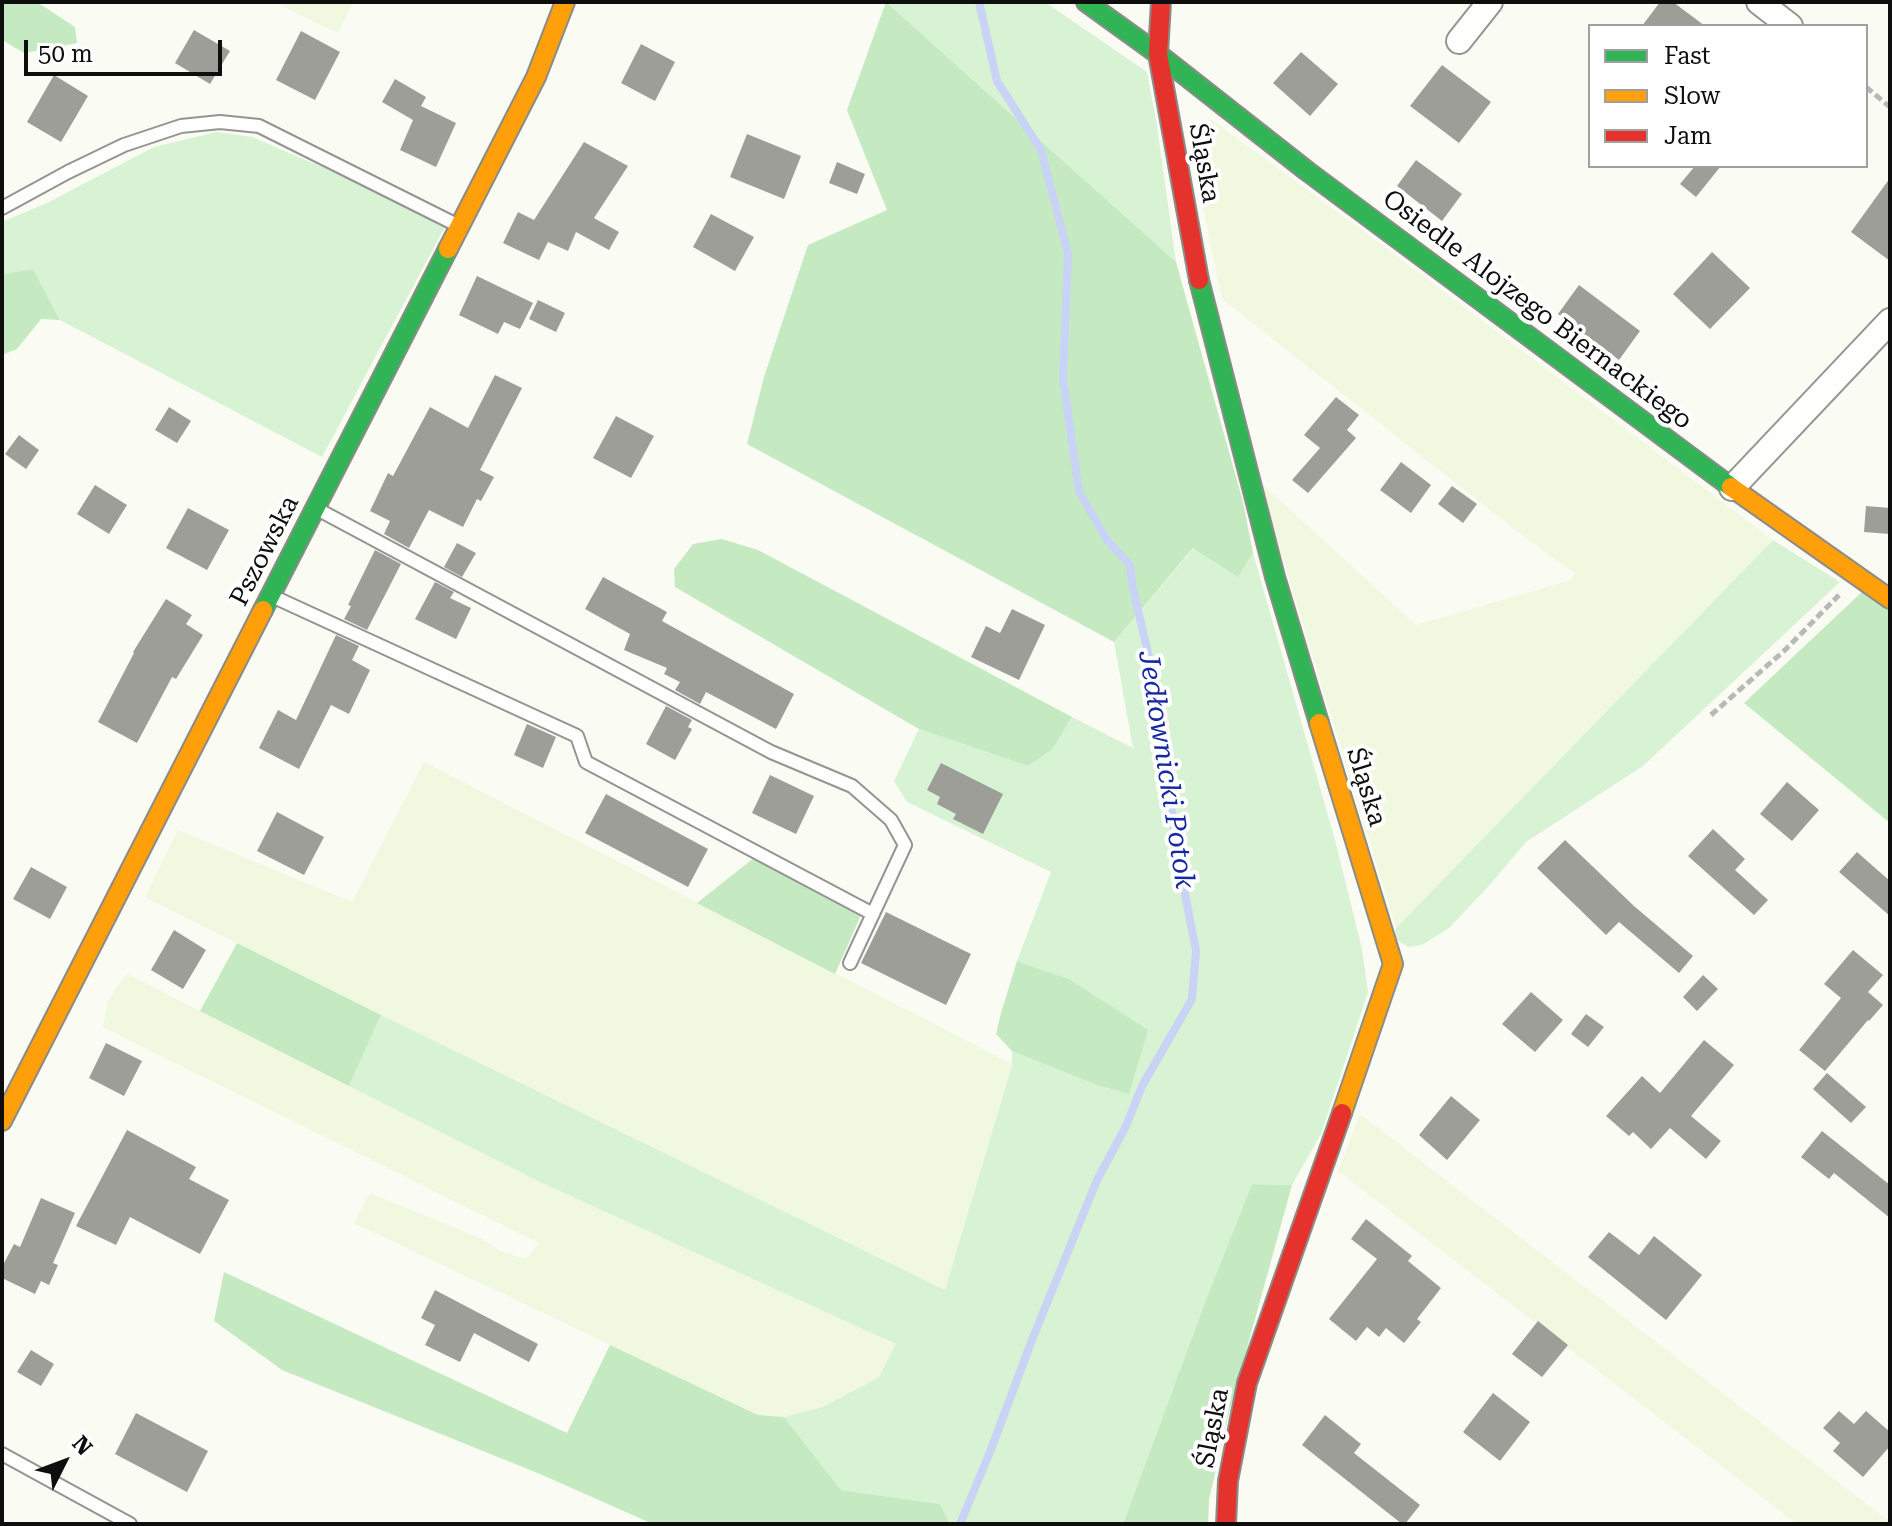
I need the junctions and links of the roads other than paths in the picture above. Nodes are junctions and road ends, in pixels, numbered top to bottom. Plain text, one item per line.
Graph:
1 (565, 2) edge
2 (1086, 2) edge
3 (1161, 2) edge
4 (1490, 2) edge
5 (1759, 2) edge
6 (1787, 24) edge
7 (1459, 41) dead end
8 (1158, 54) junction
9 (2, 208) edge
10 (460, 227) junction
11 (1890, 321) edge
12 (1732, 488) junction
13 (316, 509) junction
14 (271, 596) junction
15 (1890, 599) edge
16 (873, 914) junction
17 (850, 963) dead end
18 (2, 1121) edge
19 (2, 1454) edge
20 (130, 1524) edge
21 (1226, 1524) edge

1 - 10 street, Pszowska
2 - 8 street
3 - 8 street, Śląska
4 - 7 street
5 - 6 street
8 - 12 street, Osiedle Alojzego Biernackiego
8 - 21 street, Śląska
9 - 10 lane
10 - 13 street, Pszowska
11 - 12 street
12 - 15 street, Osiedle Alojzego Biernackiego
13 - 14 street, Pszowska
13 - 16 lane
14 - 16 lane
14 - 18 street, Pszowska
16 - 17 lane
19 - 20 lane

